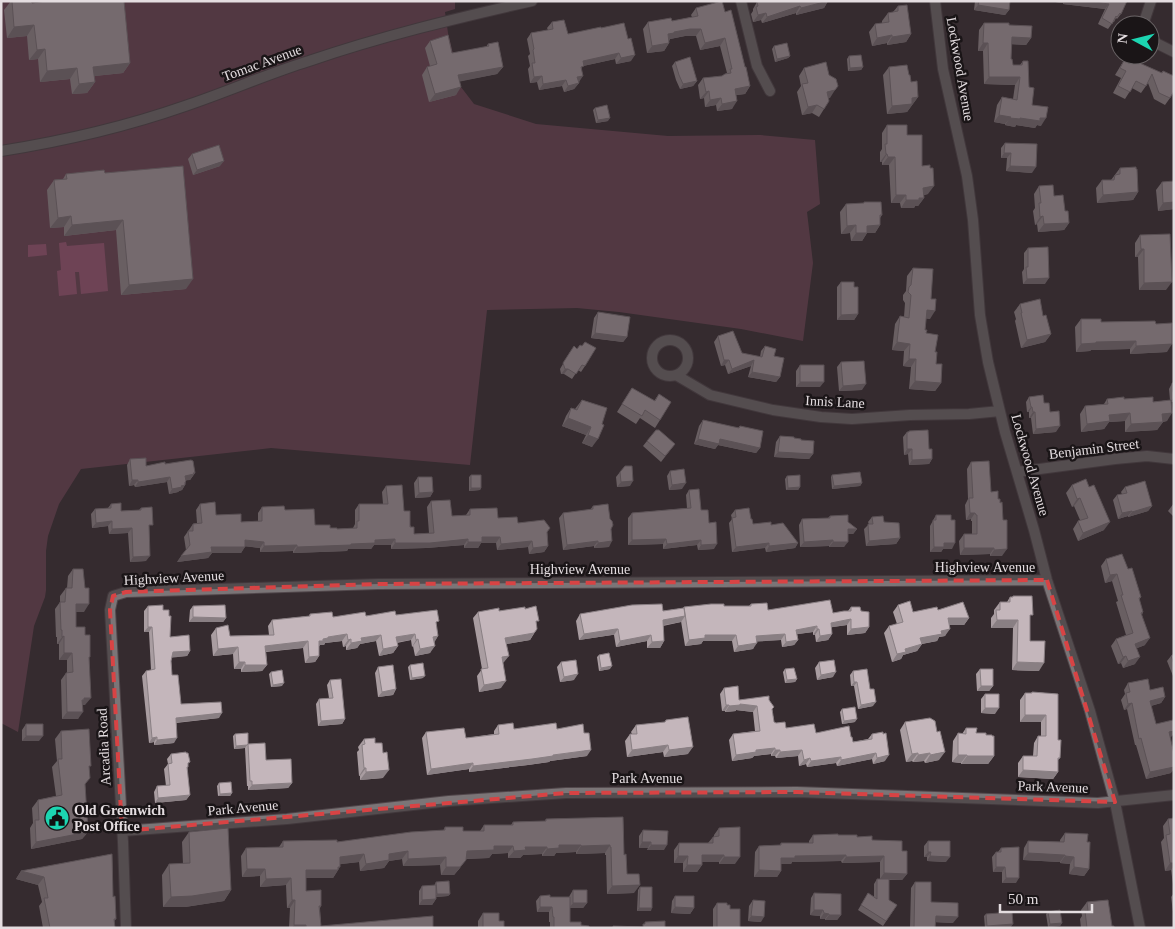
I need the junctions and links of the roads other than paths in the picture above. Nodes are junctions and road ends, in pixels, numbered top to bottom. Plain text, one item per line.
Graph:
1 (532, 1) edge
2 (741, 1) edge
3 (935, 1) edge
4 (1152, 1) edge
5 (1147, 15) edge
6 (1160, 45) edge
7 (1174, 52) edge
8 (770, 91) dead end
9 (1, 151) edge
10 (676, 375) dead end
11 (1000, 411) junction
12 (1174, 459) edge
13 (1017, 472) junction
14 (1047, 580) junction
15 (113, 596) joint
16 (1174, 795) edge
17 (1115, 802) junction
18 (122, 832) junction
19 (126, 928) edge
20 (1140, 928) edge

1 - 9 street, Tomac Avenue
2 - 8 street
3 - 11 street, Lockwood Avenue
4 - 5 street
6 - 7 street
10 - 11 street, Innis Lane
11 - 13 street, Lockwood Avenue
12 - 13 street, Benjamin Street
13 - 14 street, Lockwood Avenue
14 - 15 street, Highview Avenue
14 - 17 street, Lockwood Avenue
15 - 18 street, Arcadia Road
16 - 17 street, Park Avenue
17 - 18 street, Park Avenue
17 - 20 street, Lockwood Avenue
18 - 19 street, Arcadia Road

